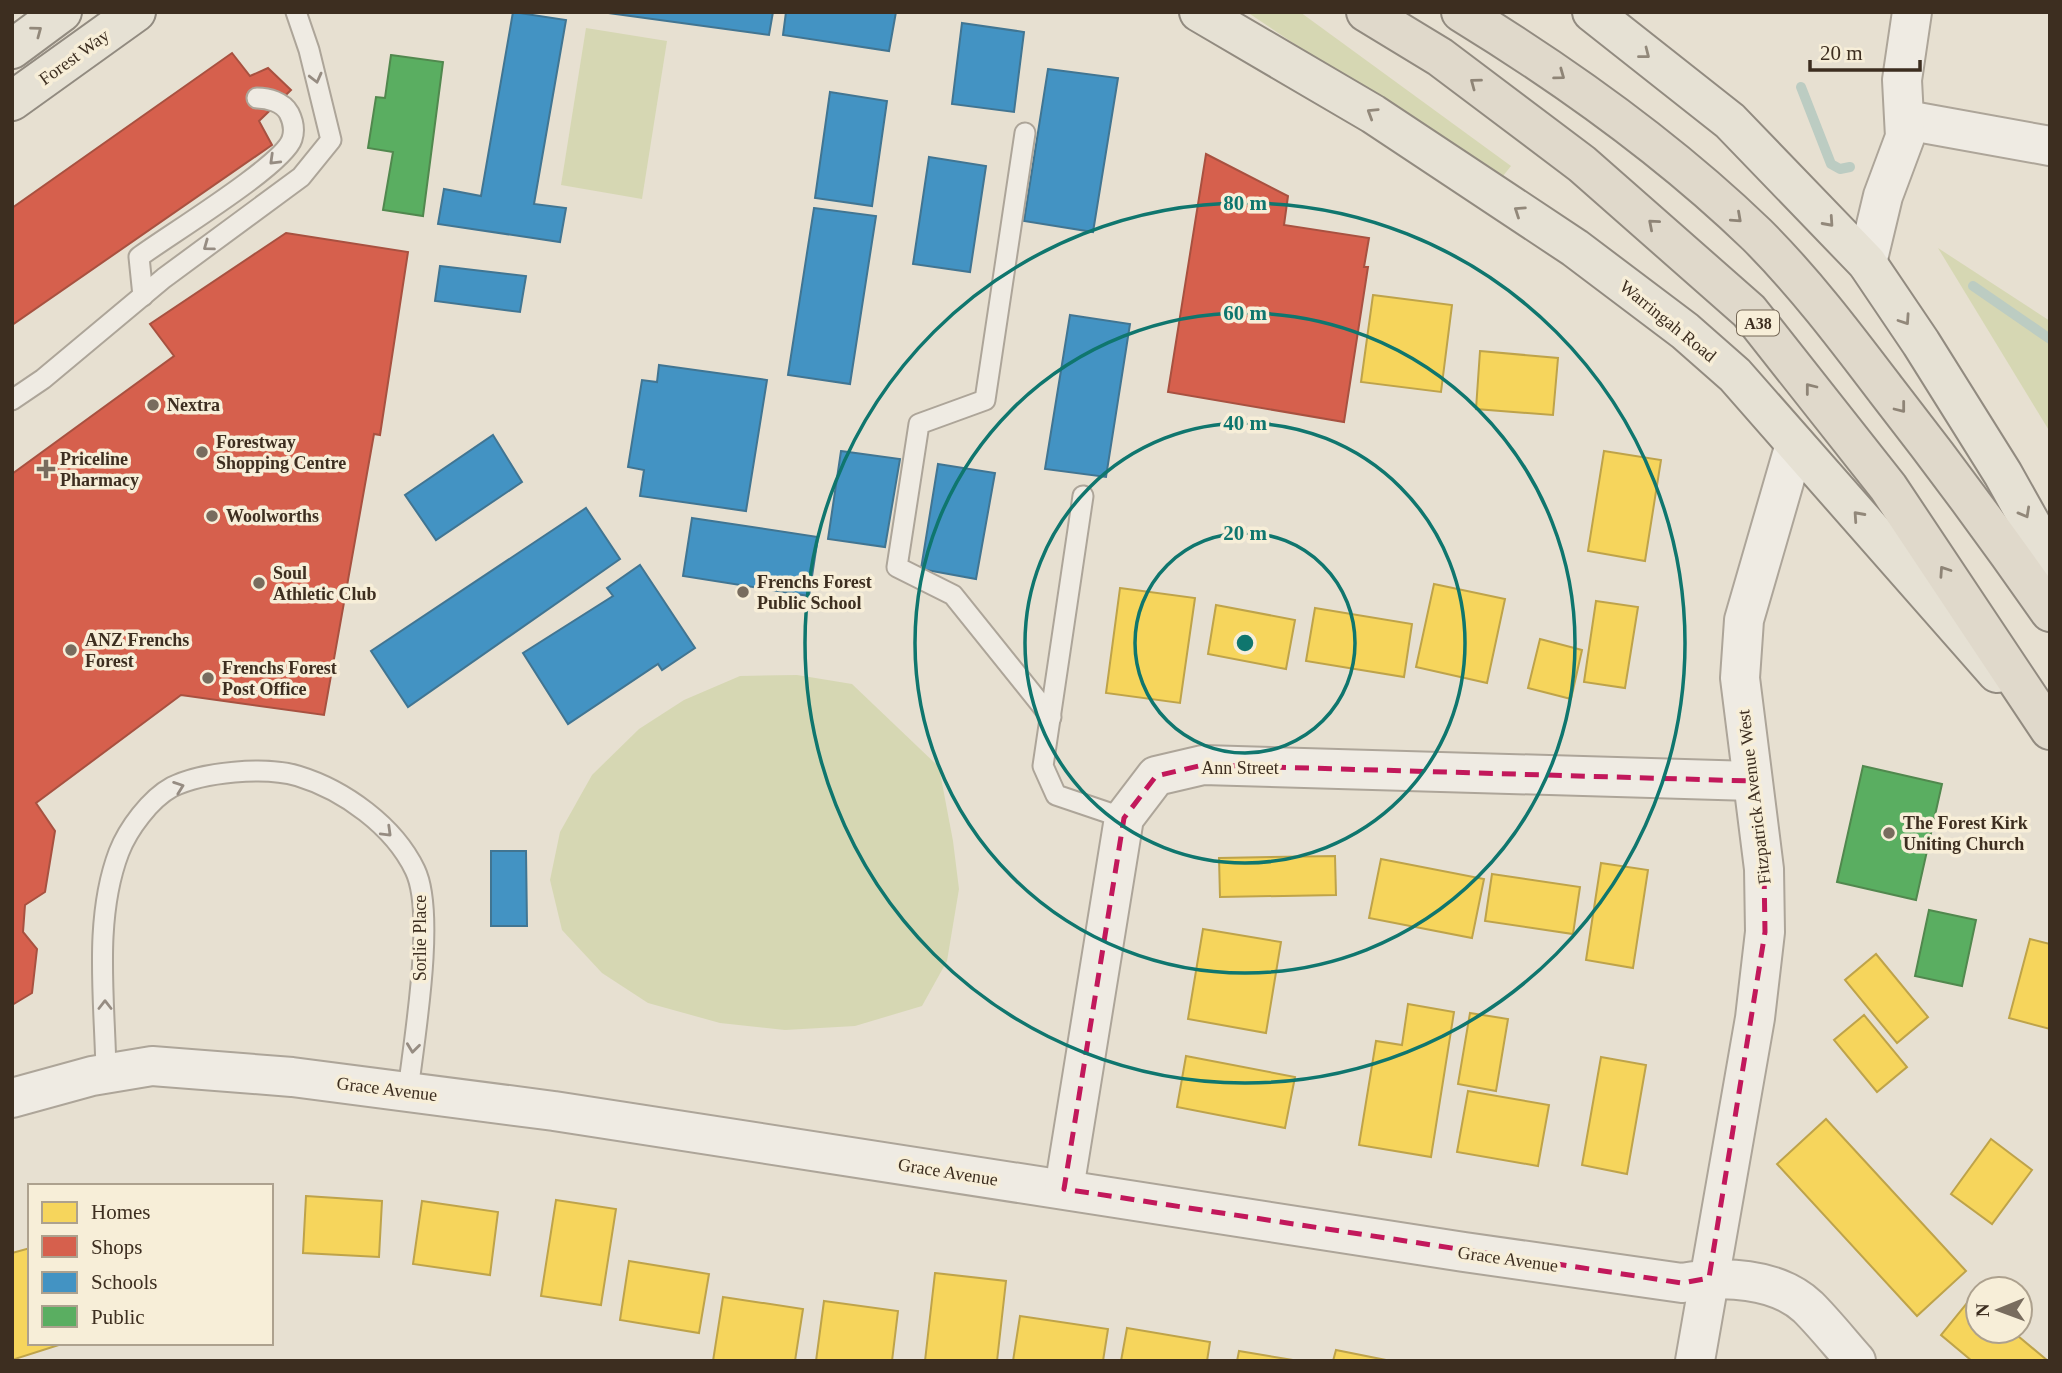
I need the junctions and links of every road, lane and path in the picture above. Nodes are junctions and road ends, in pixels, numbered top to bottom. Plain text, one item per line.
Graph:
1 (62, 12) edge
2 (136, 12) edge
3 (296, 12) edge
4 (1199, 12) edge
5 (1366, 12) edge
6 (1461, 12) edge
7 (1592, 12) edge
8 (1912, 12) edge
9 (12, 49) edge
10 (257, 98) dead end
11 (12, 102) edge
12 (1905, 129) junction
13 (1025, 133) dead end
14 (2050, 146) edge
15 (1867, 263) junction
16 (143, 296) junction
17 (12, 400) edge
18 (1795, 444) junction
19 (1083, 496) dead end
20 (2050, 558) edge
21 (2050, 612) edge
22 (1051, 717) junction
23 (2050, 731) edge
24 (1752, 781) junction
25 (1124, 818) junction
26 (106, 1073) junction
27 (408, 1091) junction
28 (12, 1098) edge
29 (1064, 1189) junction
30 (1709, 1278) junction
31 (1695, 1361) edge
32 (1856, 1361) edge

9 -> 1 main road
2 - 11 main road, Forest Way
3 -> 16 lane
18 -> 4 main road, Warringah Road / A38
23 -> 5 highway, Warringah Road / A38
6 -> 21 highway
7 -> 15 main road
8 - 12 street
10 -> 16 lane
12 - 14 street
12 - 15 street
13 - 22 lane
15 -> 20 main road
16 - 17 lane
23 -> 18 main road, Warringah Road / A38
18 - 24 street, Fitzpatrick Avenue West
19 - 22 lane
22 - 25 lane
24 - 25 street, Ann Street
24 - 30 street, Fitzpatrick Avenue West
25 - 29 street, Ann Street
26 - 27 street, Grace Avenue
26 -> 27 lane, Sorlie Place
26 - 28 street, Grace Avenue
27 - 29 street, Grace Avenue
29 - 30 street, Grace Avenue
30 - 31 street, Fitzpatrick Avenue West
30 - 32 street, Grace Avenue

